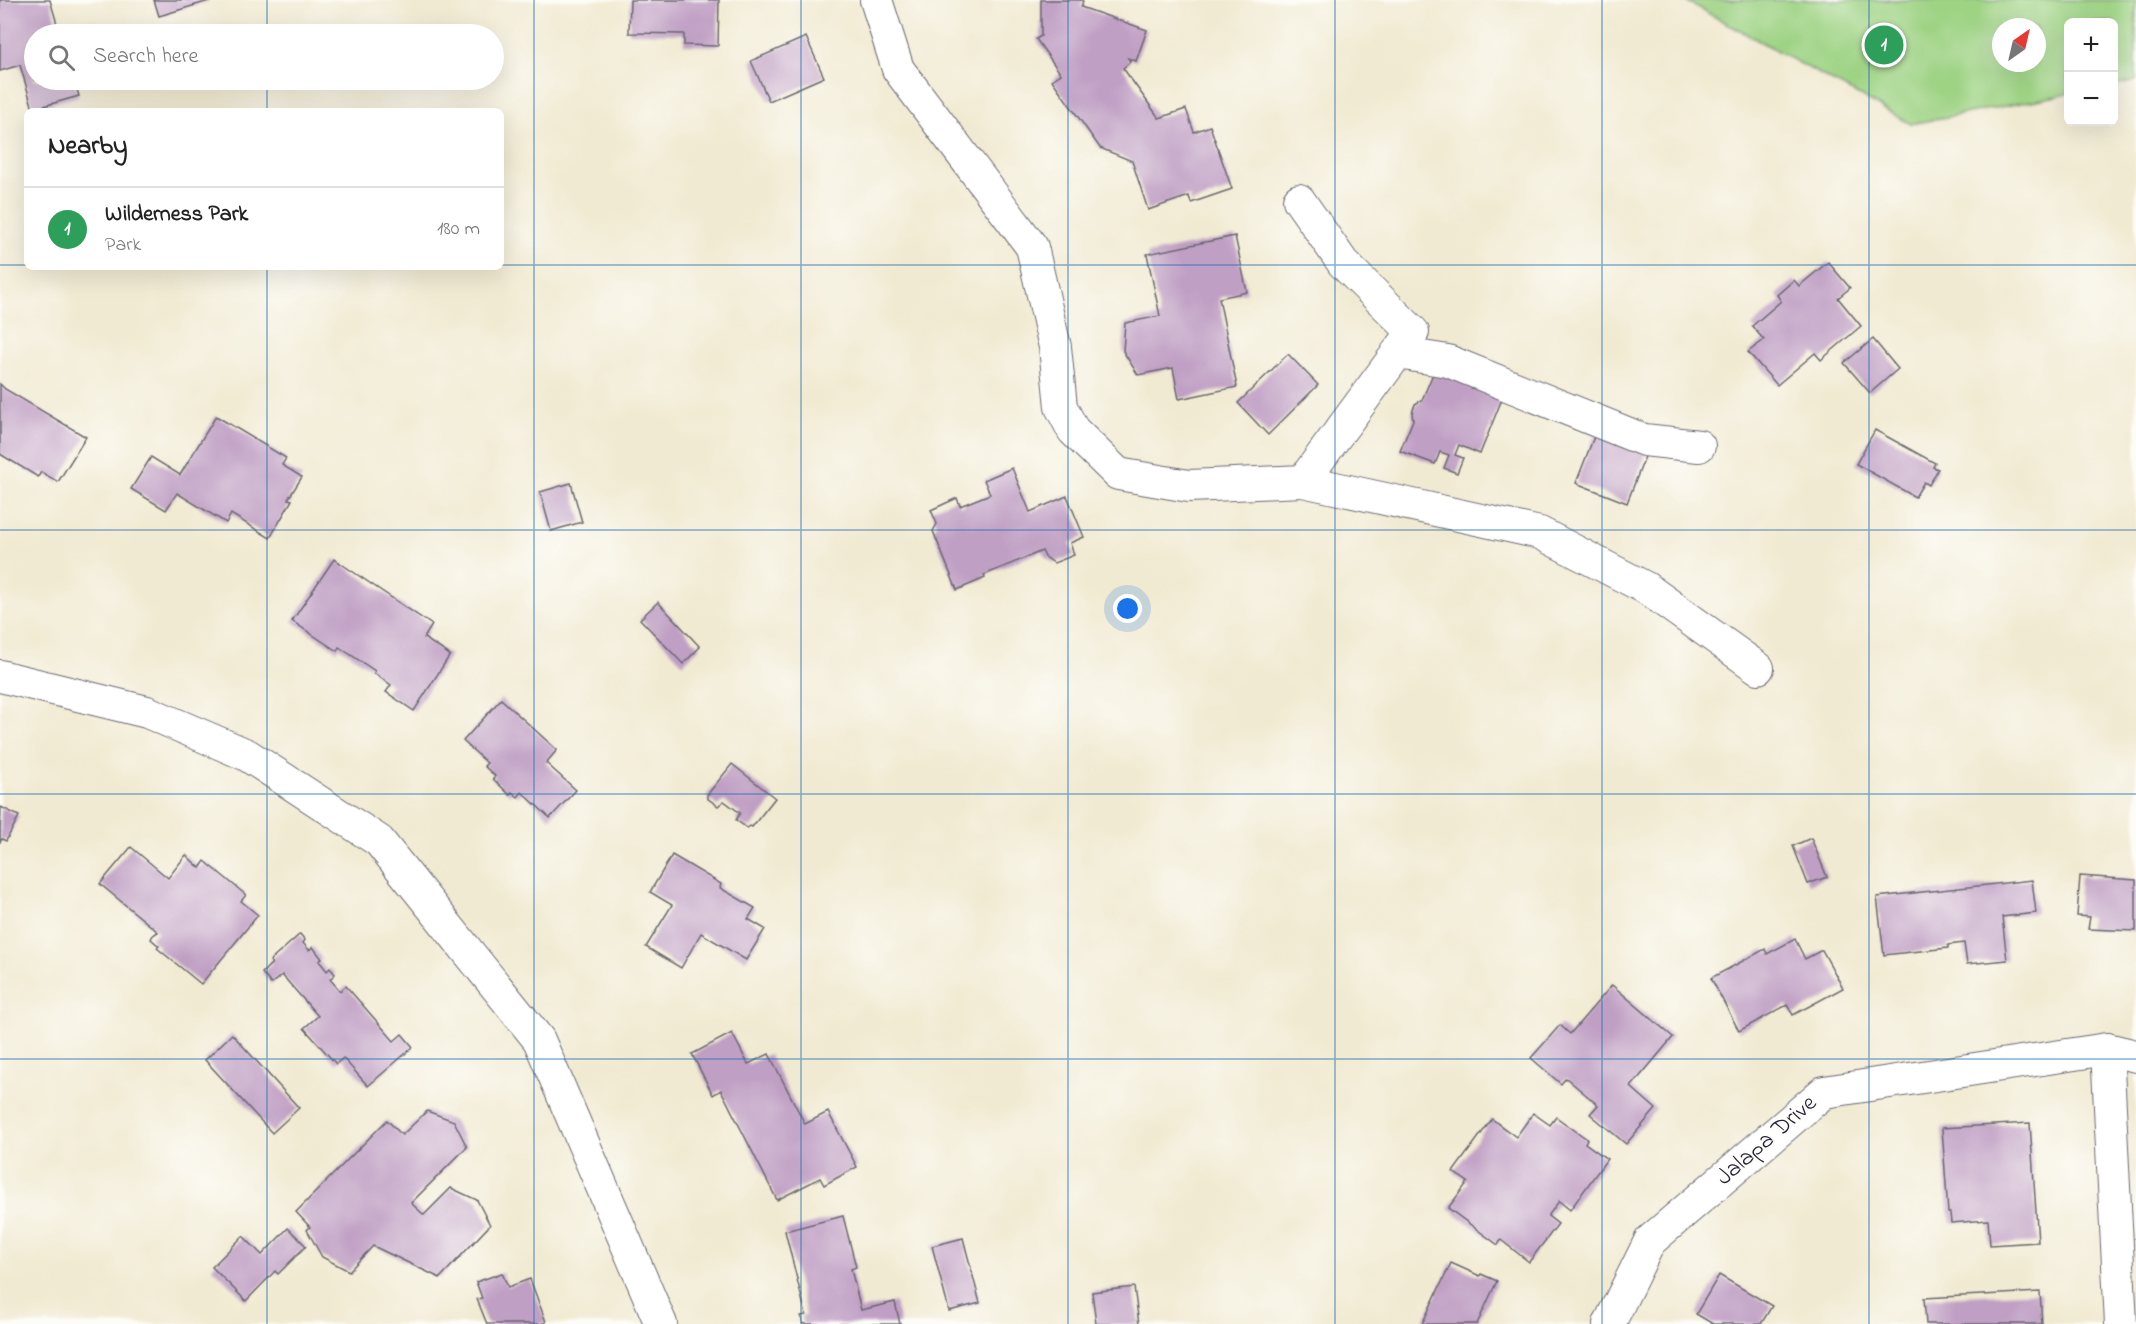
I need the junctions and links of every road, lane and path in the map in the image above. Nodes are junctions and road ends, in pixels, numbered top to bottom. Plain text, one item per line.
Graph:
1 (876, 0) edge
2 (1299, 200) dead end
3 (1397, 352) junction
4 (1699, 446) dead end
5 (1303, 481) junction
6 (1758, 668) dead end
7 (0, 676) edge
8 (2122, 1052) edge
9 (661, 1324) edge
10 (1609, 1324) edge
11 (2121, 1324) edge

1 - 5 street
2 - 3 street
3 - 4 street
3 - 5 street
5 - 6 street
7 - 9 street
8 - 10 street, Jalapa Drive
8 - 11 street

